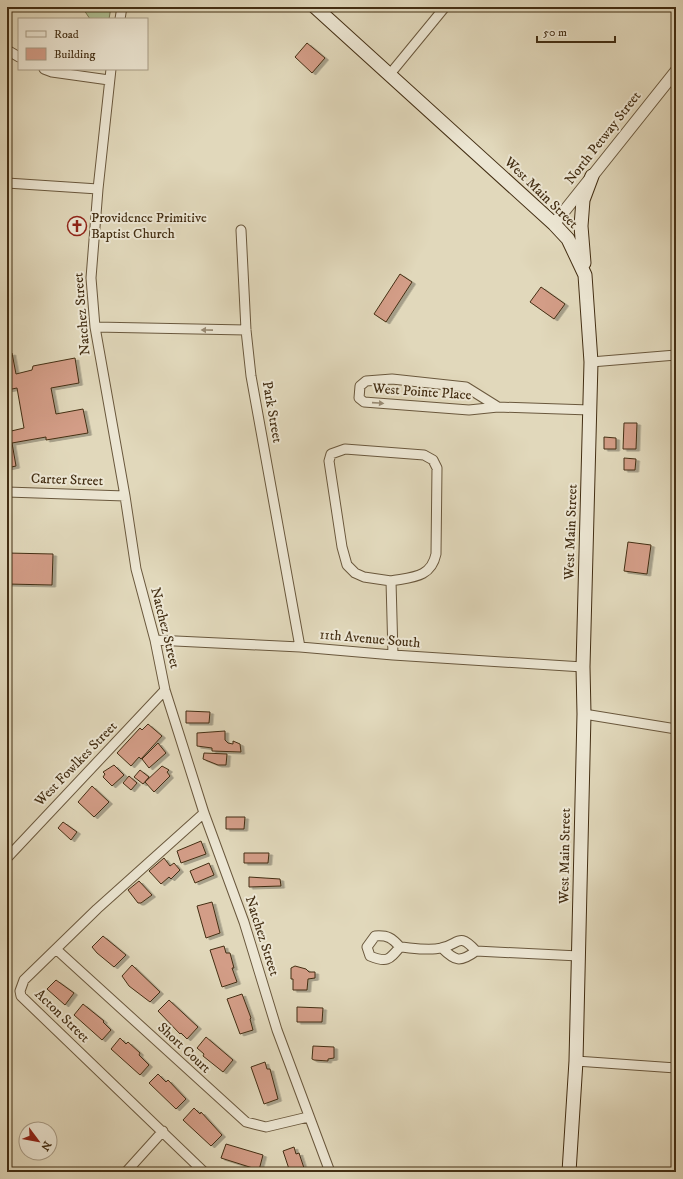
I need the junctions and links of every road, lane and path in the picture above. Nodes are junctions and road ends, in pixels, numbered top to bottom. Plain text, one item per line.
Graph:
1 (122, 7) edge
2 (315, 7) edge
3 (445, 7) edge
4 (120, 18) edge
5 (7, 50) edge
6 (18, 56) edge
7 (47, 70) edge
8 (111, 70) edge
9 (676, 71) edge
10 (390, 74) junction
11 (109, 80) junction
12 (592, 176) junction
13 (7, 183) edge
14 (98, 189) junction
15 (554, 224) junction
16 (241, 230) dead end
17 (585, 275) junction
18 (95, 327) junction
19 (246, 330) junction
20 (676, 355) edge
21 (591, 362) junction
22 (498, 407) junction
23 (590, 410) junction
24 (7, 492) edge
25 (126, 496) junction
26 (391, 581) junction
27 (155, 640) junction
28 (300, 647) junction
29 (393, 655) junction
30 (583, 667) junction
31 (166, 690) junction
32 (584, 714) junction
33 (676, 729) edge
34 (204, 813) junction
35 (7, 858) edge
36 (400, 947) dead end
37 (442, 948) junction
38 (57, 950) junction
39 (476, 951) junction
40 (579, 956) junction
41 (576, 1061) junction
42 (676, 1068) edge
43 (308, 1116) junction
44 (163, 1131) junction
45 (126, 1172) edge
46 (204, 1172) edge
47 (330, 1172) edge
48 (569, 1172) edge

1 - 4 street
2 - 10 main road, West Main Street
3 - 10 street
5 - 6 street
7 - 11 street
8 - 11 street, Natchez Street
9 - 12 street, North Petway Street
10 - 15 main road, West Main Street
11 - 14 street, Natchez Street
12 - 15 street, North Petway Street
12 - 17 main road
13 - 14 street
14 - 18 street, Natchez Street
15 - 17 main road, West Main Street
16 - 19 street, Park Street
17 - 21 main road, West Main Street
19 -> 18 street
18 - 25 street, Natchez Street
19 - 28 street, Park Street
20 - 21 street
21 - 23 main road, West Main Street
22 -> 22 street, West Pointe Place
22 - 23 street, West Pointe Place
23 - 30 main road, West Main Street
24 - 25 street, Carter Street
25 - 27 street, Natchez Street
26 - 26 street
26 - 29 street
27 - 28 street, 11th Avenue South
27 - 31 street, Natchez Street
28 - 29 street, 11th Avenue South
29 - 30 street, 11th Avenue South
30 - 32 main road, West Main Street
31 - 34 street, Natchez Street
31 - 35 street, West Fowlkes Street
32 - 33 street
32 - 40 main road, West Main Street
34 - 38 street, Acton Street
34 - 43 street, Natchez Street
36 - 37 street
37 - 39 street
37 - 39 street
38 - 43 street, Short Court
38 - 44 street, Acton Street
39 - 40 street
40 - 41 main road, West Main Street
41 - 42 street
41 - 48 main road, West Main Street
43 - 47 street, Natchez Street
44 - 45 street
44 - 46 street, Acton Street

